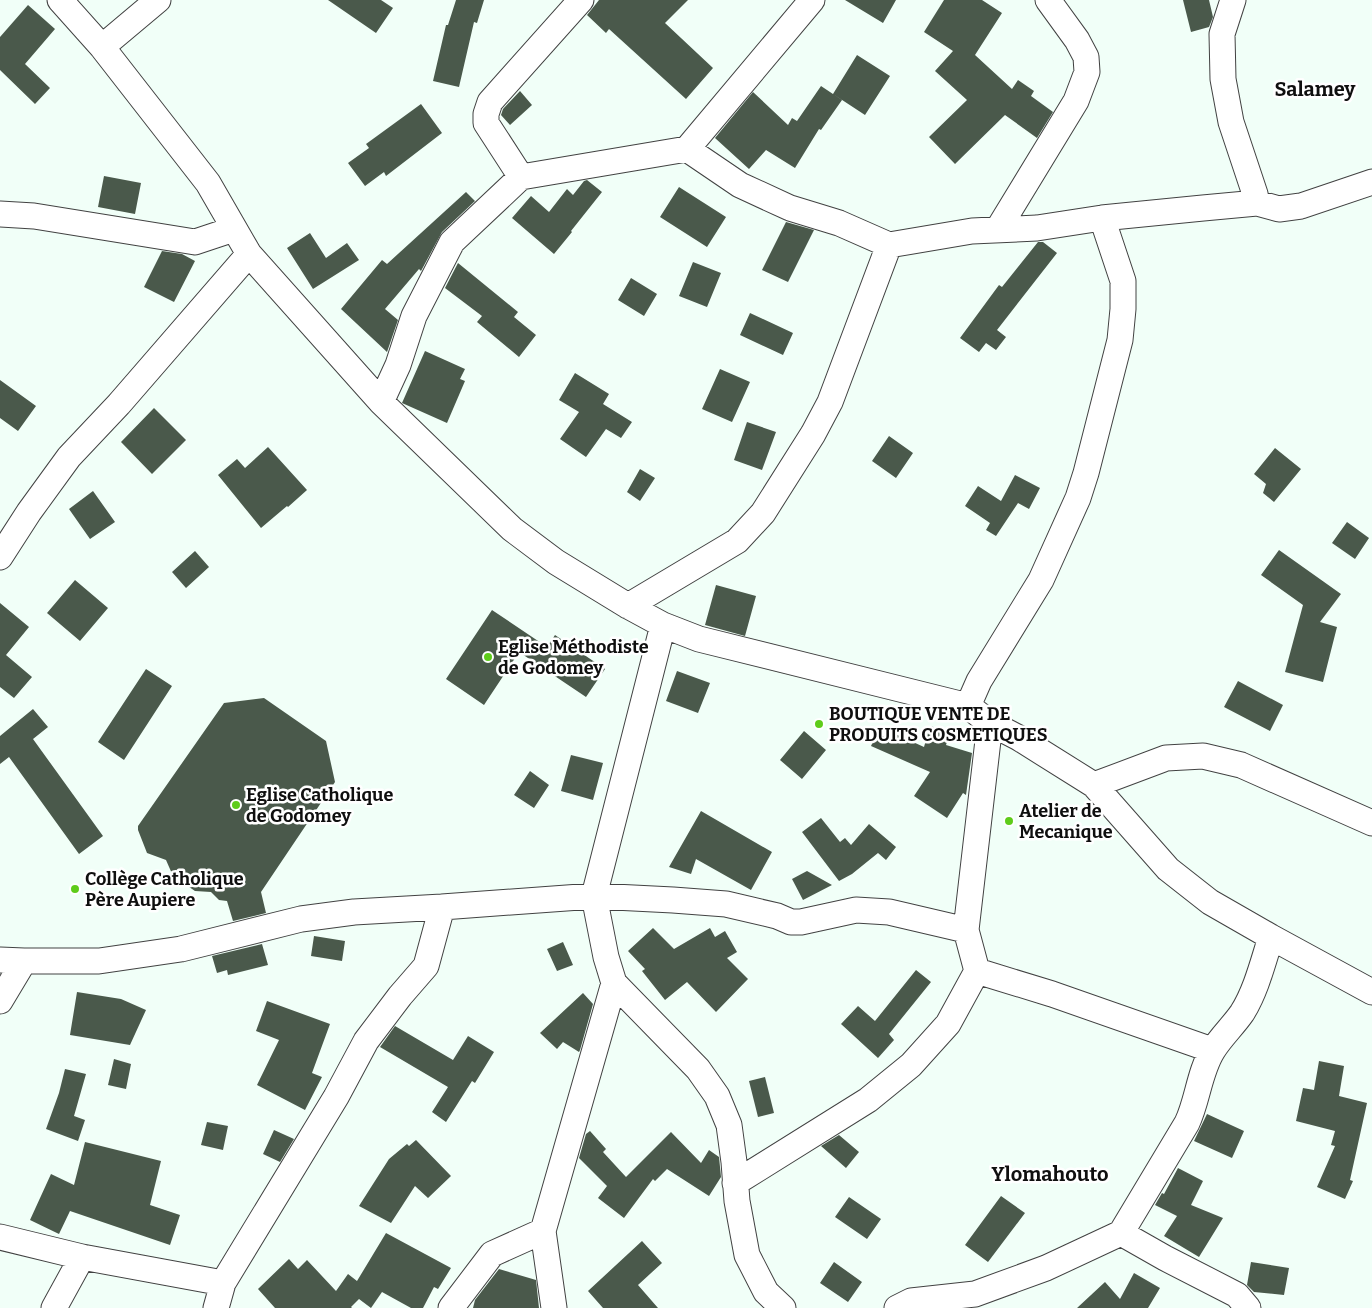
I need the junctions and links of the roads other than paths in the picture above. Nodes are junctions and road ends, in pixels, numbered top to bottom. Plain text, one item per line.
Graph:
1 (60, 0) edge
2 (158, 0) edge
3 (581, 0) edge
4 (812, 0) edge
5 (1048, 0) edge
6 (1233, 0) edge
7 (102, 47) junction
8 (687, 150) junction
9 (521, 177) junction
10 (1372, 182) edge
11 (1257, 204) junction
12 (0, 214) edge
13 (1102, 218) junction
14 (234, 229) junction
15 (998, 229) junction
16 (889, 245) junction
17 (249, 254) junction
18 (381, 402) junction
19 (0, 557) edge
20 (628, 606) junction
21 (663, 625) junction
22 (968, 706) junction
23 (990, 723) junction
24 (1094, 785) junction
25 (1372, 824) edge
26 (594, 896) junction
27 (442, 907) junction
28 (966, 930) junction
29 (1271, 937) junction
30 (12, 960) edge
31 (977, 971) junction
32 (614, 983) junction
33 (1372, 992) edge
34 (0, 1001) edge
35 (1212, 1050) junction
36 (735, 1183) junction
37 (543, 1231) junction
38 (1121, 1233) junction
39 (0, 1238) edge
40 (82, 1257) junction
41 (223, 1283) junction
42 (908, 1306) edge
43 (54, 1308) edge
44 (216, 1308) edge
45 (451, 1308) edge
46 (554, 1308) edge
47 (783, 1308) edge
48 (1248, 1308) edge

1 - 7 street
2 - 7 street
3 - 9 street
4 - 8 street
5 - 15 street
6 - 11 street
7 - 14 street
8 - 9 street
8 - 16 street
9 - 18 street
10 - 11 street
11 - 13 street
12 - 14 street
13 - 15 street
13 - 22 street
14 - 17 street
15 - 16 street
16 - 20 street
17 - 18 street
17 - 19 street
18 - 20 street
20 - 21 street
21 - 22 street
21 - 26 street
22 - 23 street
23 - 24 street
23 - 28 street
24 - 25 street
24 - 29 street
26 - 27 street
26 - 28 street
26 - 32 street
27 - 30 street
27 - 41 street
28 - 31 street
29 - 33 street
29 - 35 street
30 - 34 street
31 - 35 street
31 - 36 street
32 - 36 street
32 - 37 street
35 - 38 street
36 - 47 street
37 - 45 street
37 - 46 street
38 - 42 street
38 - 48 street
39 - 40 street
40 - 41 street
40 - 43 street
41 - 44 street

